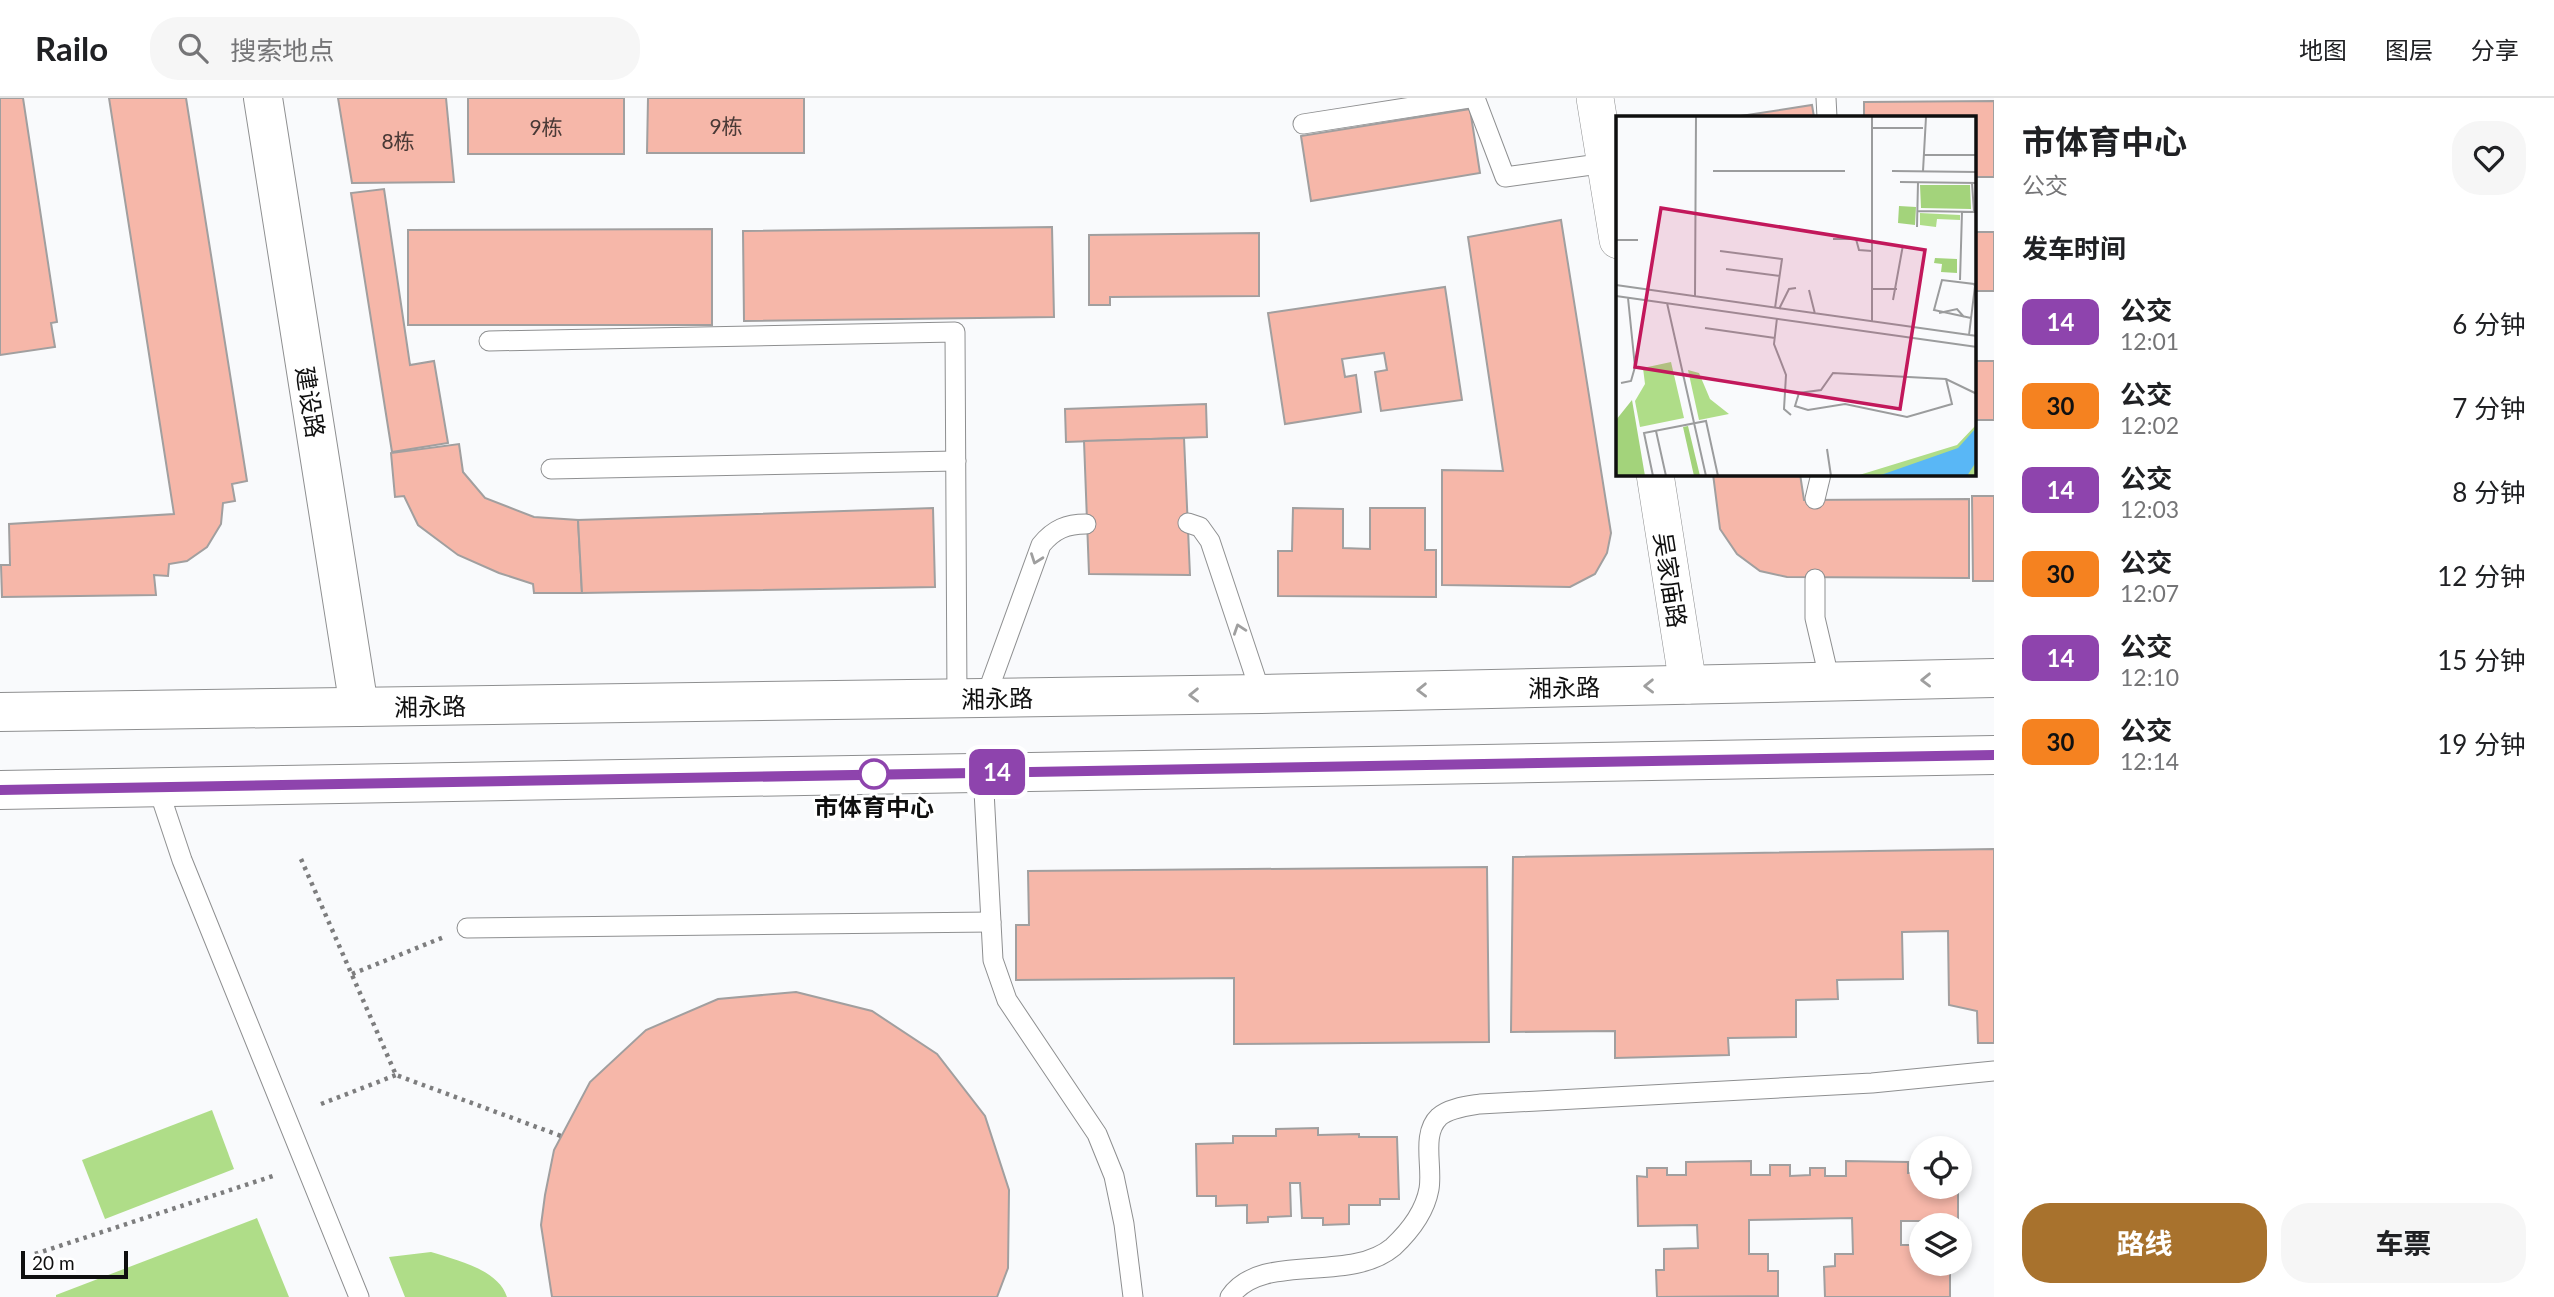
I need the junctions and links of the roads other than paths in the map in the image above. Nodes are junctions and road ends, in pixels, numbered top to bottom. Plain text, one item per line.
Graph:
1 (263, 98) edge
2 (1472, 98) edge
3 (1595, 98) edge
4 (1826, 98) edge
5 (1827, 116) edge
6 (1303, 124) dead end
7 (1606, 163) junction
8 (1616, 227) edge
9 (489, 341) dead end
10 (956, 461) junction
11 (551, 469) dead end
12 (1655, 476) edge
13 (1821, 476) edge
14 (1815, 499) dead end
15 (1188, 523) dead end
16 (1086, 524) dead end
17 (1815, 579) dead end
18 (1994, 678) edge
19 (1830, 682) junction
20 (1688, 685) junction
21 (1261, 694) junction
22 (971, 699) junction
23 (359, 707) junction
24 (0, 712) edge
25 (1994, 755) edge
26 (983, 772) junction
27 (159, 788) junction
28 (0, 790) edge
29 (991, 922) junction
30 (467, 928) road end
31 (1994, 1071) edge
32 (359, 1297) edge
33 (1133, 1297) edge
34 (1230, 1297) edge

1 - 23 main road, 建设路
2 - 6 lane
2 - 7 lane
3 - 7 street
4 - 5 lane
7 - 8 street
9 - 10 lane
10 - 11 lane
10 - 22 lane
12 - 20 street, 吴家庙路
13 - 14 lane
21 -> 15 lane
16 -> 22 lane
17 - 19 lane
18 -> 19 main road, 湘永路
19 - 20 main road, 湘永路
20 -> 21 main road, 湘永路
21 -> 22 main road, 湘永路
22 - 23 main road, 湘永路
23 - 24 main road, 湘永路
25 - 26 main road
26 - 27 main road
26 - 29 lane
27 - 28 main road
27 - 32 lane
29 - 30 lane
29 - 33 lane
31 - 34 lane

